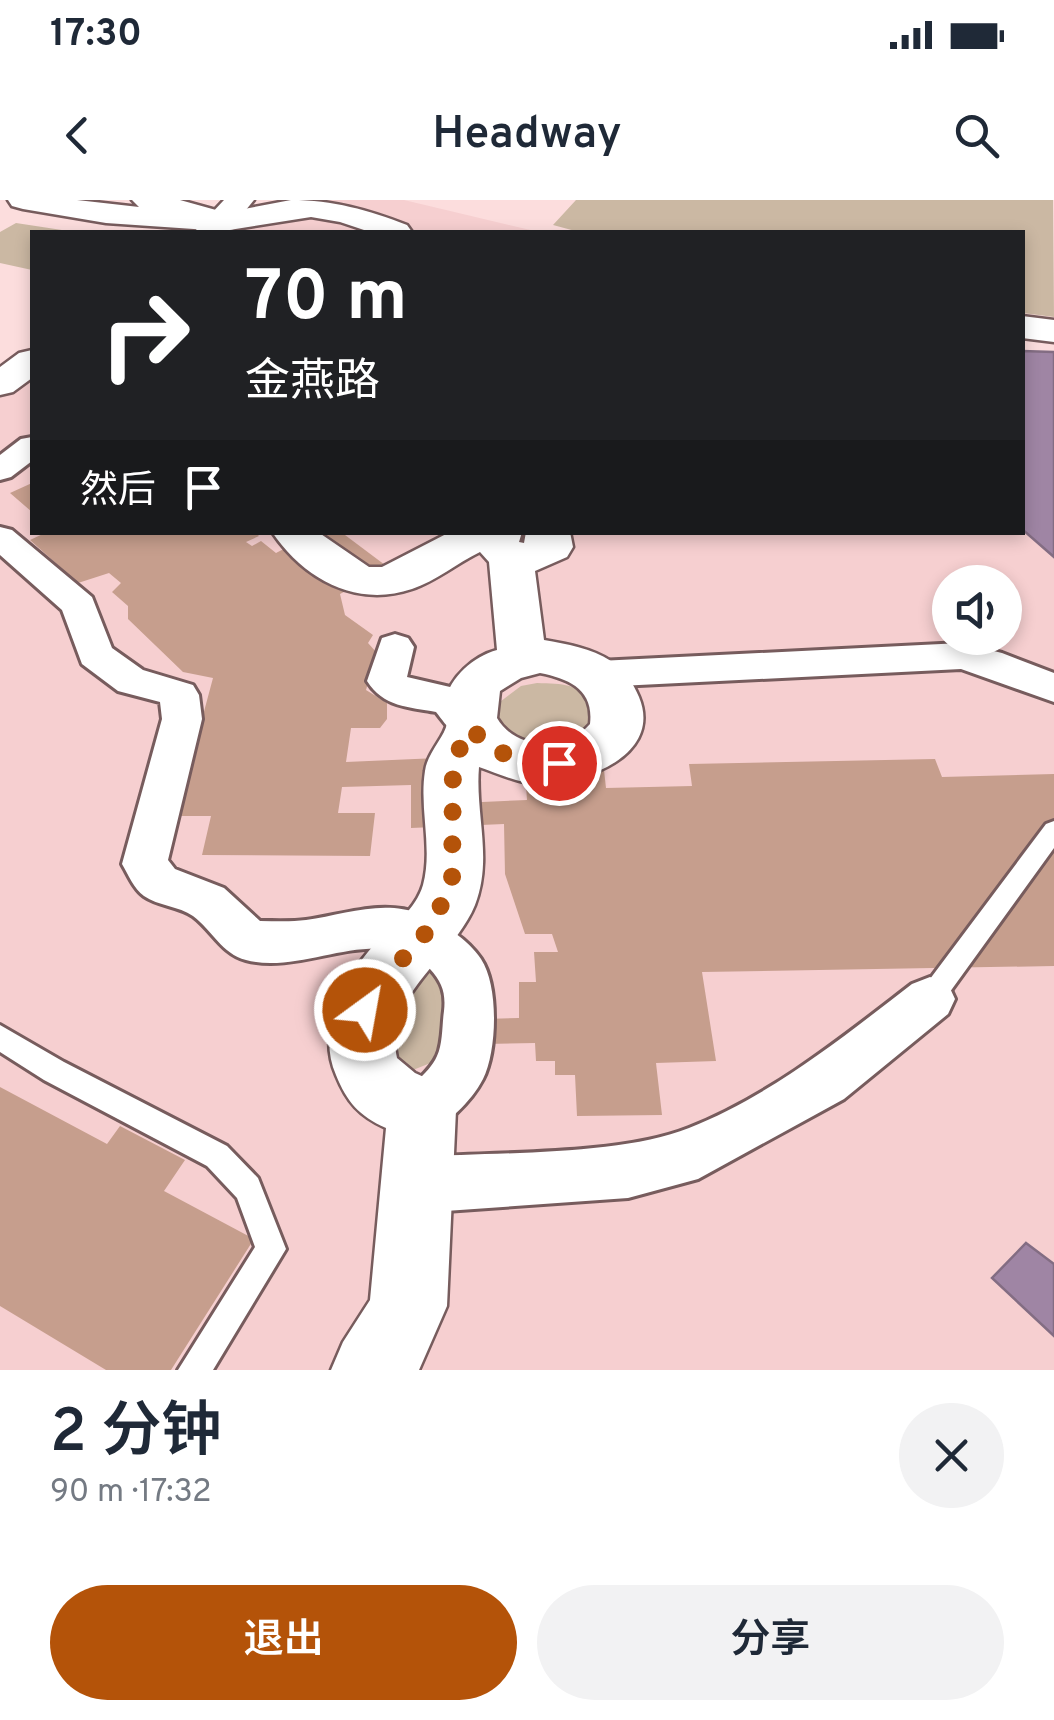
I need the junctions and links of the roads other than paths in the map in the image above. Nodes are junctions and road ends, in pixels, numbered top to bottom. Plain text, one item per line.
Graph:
1 (22, 200) edge
2 (147, 200) edge
3 (232, 224) edge
4 (378, 230) edge
5 (392, 230) edge
6 (1025, 327) edge
7 (1054, 331) edge
8 (30, 362) edge
9 (0, 384) edge
10 (30, 448) edge
11 (0, 470) edge
12 (297, 535) edge
13 (311, 535) edge
14 (0, 537) edge
15 (501, 541) edge
16 (395, 647) dead end
17 (531, 657) junction
18 (599, 674) junction
19 (1054, 688) edge
20 (471, 728) junction
21 (1054, 830) edge
22 (423, 937) junction
23 (930, 999) joint
24 (0, 1037) edge
25 (422, 1110) junction
26 (417, 1185) junction
27 (194, 1370) edge
28 (370, 1370) edge

1 - 3 main road
2 - 3 main road
3 - 4 main road
3 - 5 main road
6 - 7 main road
8 - 9 main road
10 - 11 street
12 - 15 main road
13 - 15 main road
14 - 22 street
15 - 17 main road
16 - 20 street
17 - 18 main road
17 - 20 main road
18 - 19 street
18 - 20 main road
20 - 22 main road
21 - 23 lane
22 - 25 street
22 - 25 main road
23 - 26 street
24 - 27 lane
25 - 26 main road
26 - 28 main road

